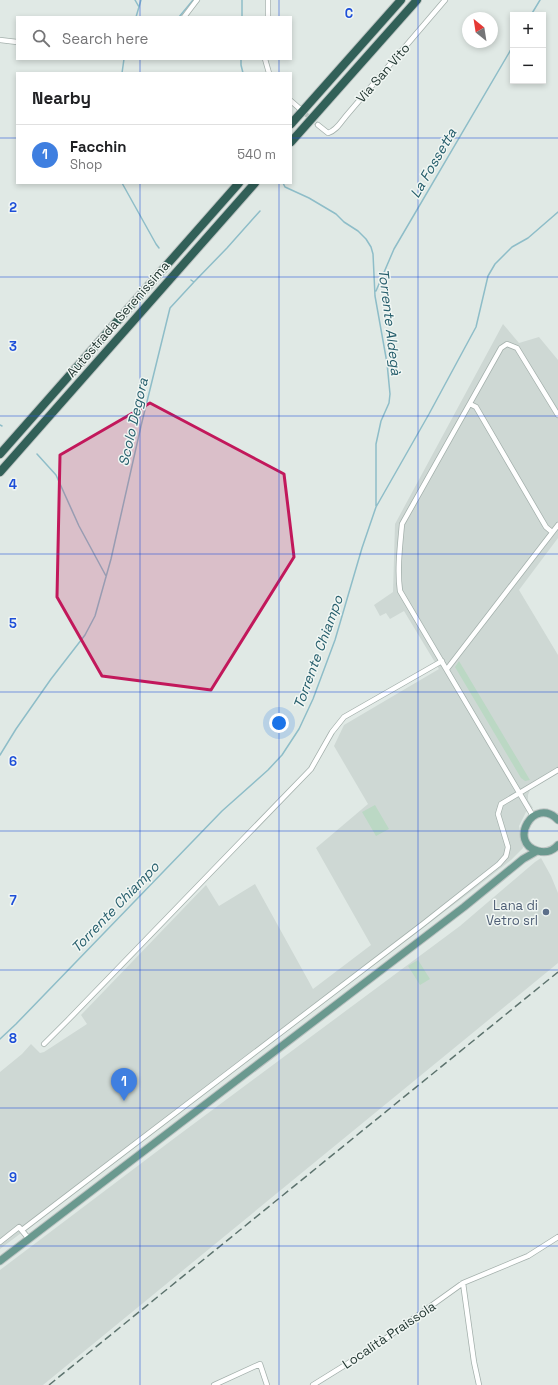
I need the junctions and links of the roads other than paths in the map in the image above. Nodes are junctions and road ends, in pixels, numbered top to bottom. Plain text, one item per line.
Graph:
1 (197, 0) edge
2 (268, 0) edge
3 (401, 0) edge
4 (417, 0) edge
5 (445, 0) edge
6 (185, 16) edge
7 (268, 16) edge
8 (0, 40) edge
9 (16, 42) edge
10 (265, 60) edge
11 (269, 72) edge
12 (292, 102) edge
13 (299, 108) tunnel mouth
14 (292, 123) edge
15 (318, 125) tunnel mouth
16 (292, 141) edge
17 (238, 184) edge
18 (254, 184) edge
19 (470, 404) junction
20 (558, 415) edge
21 (0, 454) edge
22 (0, 472) edge
23 (558, 525) edge
24 (552, 532) junction
25 (442, 661) junction
26 (447, 669) junction
27 (558, 770) edge
28 (519, 792) junction
29 (558, 812) edge
30 (547, 814) junction
31 (533, 816) junction
32 (558, 820) edge
33 (527, 843) junction
34 (558, 845) edge
35 (537, 851) junction
36 (511, 869) junction
37 (44, 1044) dead end
38 (22, 1230) junction
39 (558, 1237) edge
40 (29, 1239) junction
41 (0, 1242) edge
42 (0, 1261) edge
43 (463, 1283) junction
44 (214, 1385) edge
45 (267, 1385) edge
46 (313, 1385) edge
47 (479, 1385) edge

1 - 6 street
2 - 7 street
3 - 14 highway
4 - 16 highway
5 - 15 street, Via San Vito
8 - 9 street
10 - 11 street
12 - 13 street
17 - 21 highway, Autostrada Serenissima
18 - 22 highway, Autostrada Serenissima
19 - 20 street
19 - 24 street
19 - 25 street
23 - 24 street
24 - 26 street
25 - 26 street
25 - 37 street
26 - 28 street
27 - 28 street
28 - 31 street
28 - 38 street
29 - 30 main road
30 - 31 main road
30 - 32 main road
31 - 33 main road
33 - 35 main road
33 - 36 main road
34 - 35 main road
35 - 36 main road
36 - 40 main road
38 - 40 street
38 - 41 street
39 - 43 street, Località Praissola
40 - 42 main road
43 - 46 street, Località Praissola
43 - 47 street
44 - 45 street

